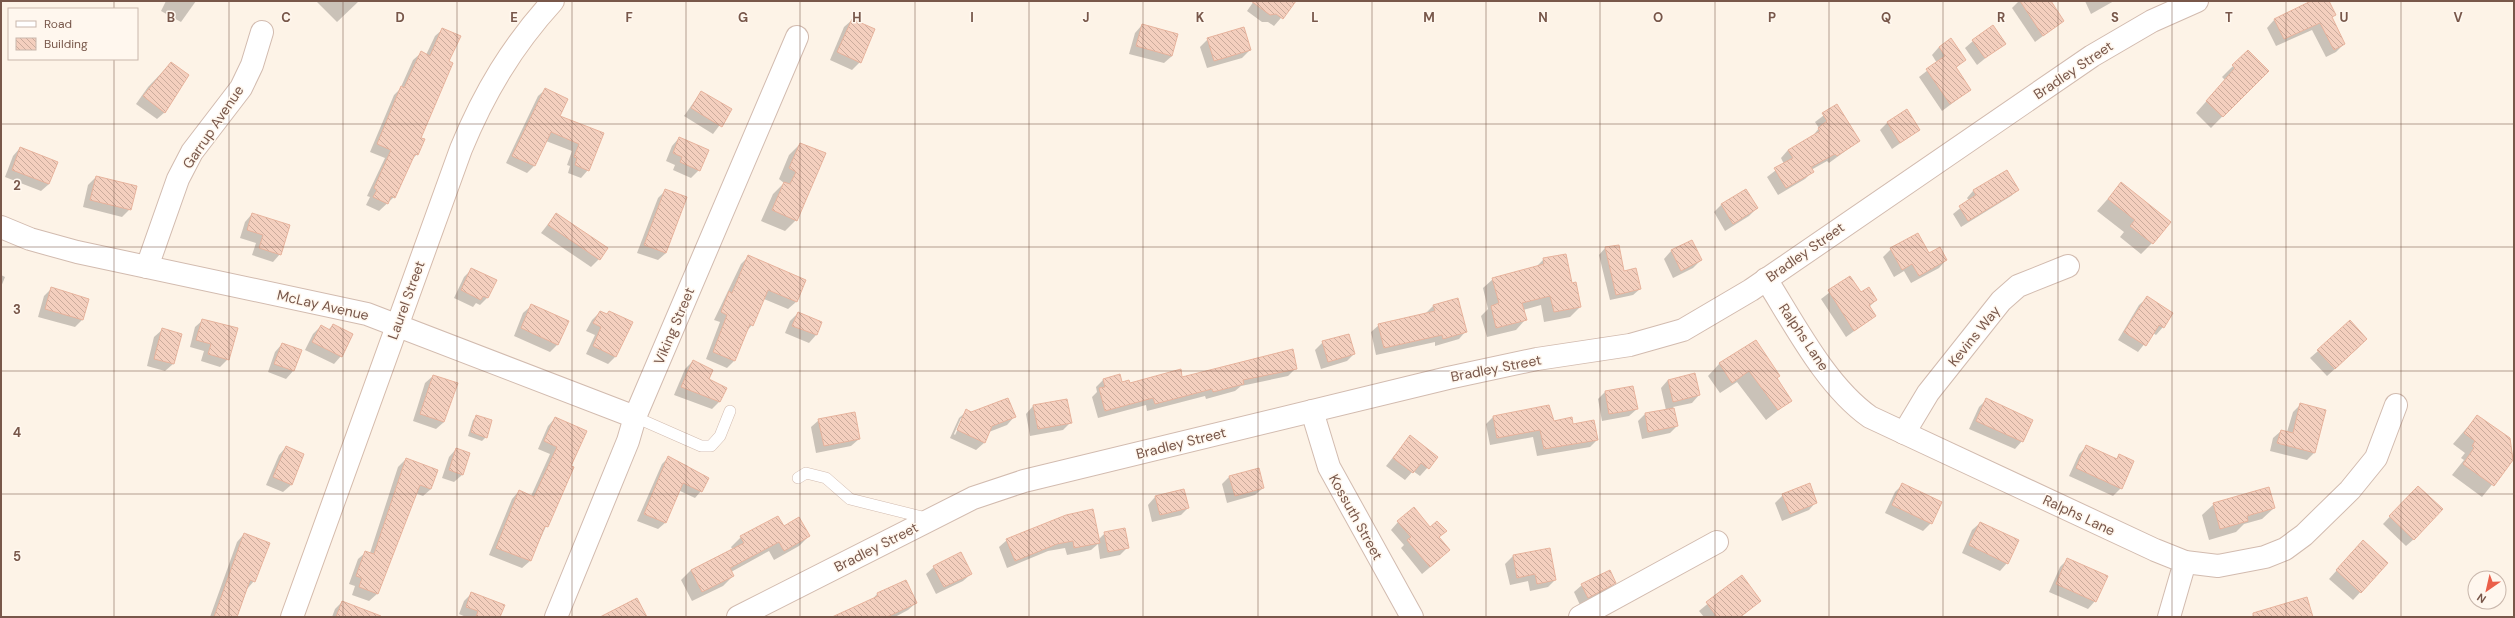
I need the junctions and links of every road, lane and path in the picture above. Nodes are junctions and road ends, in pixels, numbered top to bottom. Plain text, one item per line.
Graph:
1 (553, 1) edge
2 (2197, 1) edge
3 (262, 32) dead end
4 (797, 36) dead end
5 (1, 226) edge
6 (2068, 266) dead end
7 (147, 267) junction
8 (1766, 279) junction
9 (396, 326) junction
10 (2396, 405) dead end
11 (730, 411) dead end
12 (1312, 411) junction
13 (634, 417) junction
14 (1904, 433) junction
15 (798, 478) dead end
16 (931, 519) junction
17 (1717, 542) dead end
18 (2185, 562) junction
19 (292, 617) edge
20 (556, 617) edge
21 (738, 617) edge
22 (1412, 617) edge
23 (1580, 617) edge
24 (2169, 617) edge

1 - 9 street, Laurel Street
2 - 8 street, Bradley Street
3 - 7 street, Garrup Avenue
4 - 13 street, Viking Street
5 - 7 street, McLay Avenue
6 - 14 street, Kevins Way
7 - 9 street, McLay Avenue
8 - 12 street, Bradley Street
8 - 14 street, Ralphs Lane
9 - 13 street, McLay Avenue
9 - 19 street, Laurel Street
10 - 18 street, Ralphs Lane
11 - 13 lane
12 - 16 street, Bradley Street
12 - 22 street, Kossuth Street
13 - 20 street, Viking Street
14 - 18 street, Ralphs Lane
15 - 16 lane
16 - 21 street, Bradley Street
17 - 23 street
18 - 24 street

